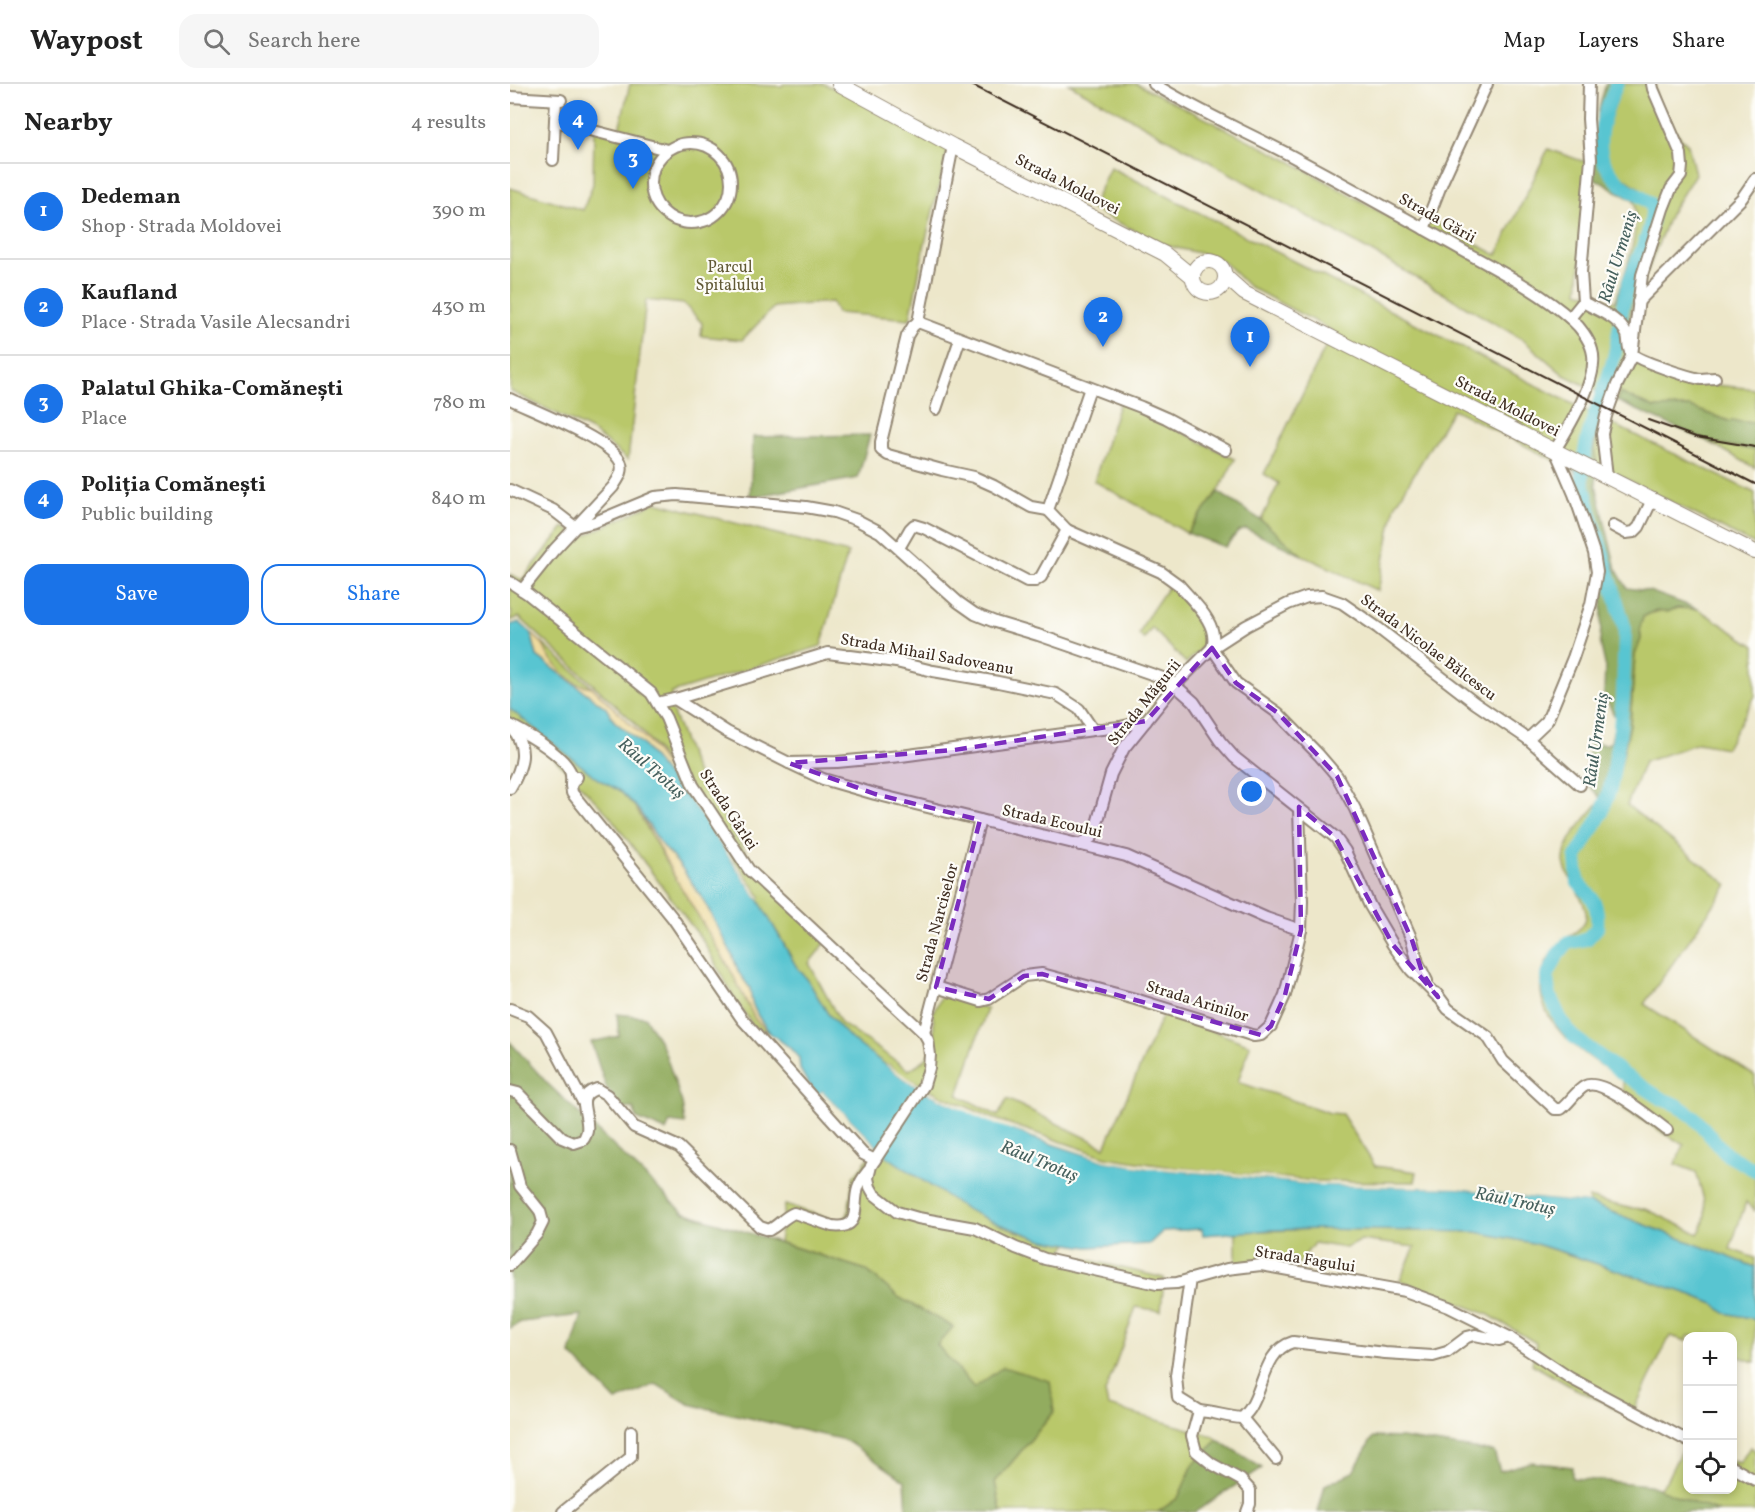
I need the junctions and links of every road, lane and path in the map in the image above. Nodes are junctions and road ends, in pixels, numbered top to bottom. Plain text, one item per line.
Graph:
1 (839, 84) edge
2 (1154, 84) edge
3 (1487, 84) edge
4 (1589, 84) edge
5 (1652, 84) edge
6 (510, 97) edge
7 (555, 121) junction
8 (953, 146) junction
9 (667, 150) junction
10 (552, 160) dead end
11 (1755, 179) edge
12 (1424, 229) junction
13 (1165, 254) junction
14 (1202, 262) junction
15 (1225, 276) junction
16 (1193, 277) junction
17 (1219, 290) junction
18 (1244, 293) junction
19 (1583, 302) junction
20 (1637, 302) junction
21 (1570, 318) junction
22 (918, 322) junction
23 (960, 339) junction
24 (1632, 355) junction
25 (1715, 378) dead end
26 (1090, 388) junction
27 (510, 399) edge
28 (936, 409) dead end
29 (1226, 450) dead end
30 (1555, 450) junction
31 (1607, 476) junction
32 (510, 490) edge
33 (1652, 500) junction
34 (1048, 510) junction
35 (1613, 526) dead end
36 (575, 527) junction
37 (1067, 530) junction
38 (899, 548) junction
39 (1755, 552) edge
40 (510, 582) edge
41 (522, 590) junction
42 (1212, 648) junction
43 (1174, 686) junction
44 (675, 699) junction
45 (657, 703) junction
46 (1146, 721) junction
47 (510, 725) edge
48 (1093, 730) junction
49 (1528, 739) junction
50 (789, 763) junction
51 (1580, 785) dead end
52 (510, 788) edge
53 (1299, 809) junction
54 (980, 820) junction
55 (1080, 845) junction
56 (1300, 930) junction
57 (936, 987) junction
58 (1438, 997) junction
59 (510, 1009) edge
60 (924, 1033) junction
61 (510, 1092) edge
62 (584, 1104) junction
63 (1667, 1130) dead end
64 (510, 1150) edge
65 (875, 1159) junction
66 (510, 1265) edge
67 (1190, 1279) junction
68 (1509, 1337) junction
69 (1199, 1411) junction
70 (1242, 1418) junction
71 (631, 1431) dead end
72 (1686, 1440) edge
73 (1275, 1459) dead end
74 (1737, 1470) edge
75 (1755, 1480) edge
76 (563, 1512) edge
77 (1247, 1512) edge

1 - 8 main road, Strada Moldovei
2 - 12 street, Strada Gării
3 - 12 street
4 - 19 street
5 - 20 street
6 - 7 street
7 - 9 street
7 - 10 street
8 - 13 main road, Strada Moldovei
8 - 22 street
9 - 9 street
11 - 20 street
12 - 21 street, Strada Gării
13 - 14 main road, Strada Moldovei
13 - 16 main road, Strada Moldovei
14 - 15 main road
14 - 16 main road
15 - 17 main road
15 - 18 main road, Strada Moldovei
16 - 17 main road
17 - 18 main road, Strada Moldovei
18 - 30 main road, Strada Moldovei
19 - 21 street
19 - 24 street
20 - 24 street
21 - 30 street, Strada Gării
22 - 23 street
22 - 34 street
23 - 26 street
23 - 28 street
24 - 25 street
24 - 31 street
26 - 29 street
26 - 34 street
27 - 36 street
30 - 31 main road, Strada Moldovei
30 - 49 street
31 - 33 main road, Strada Moldovei
32 - 36 street
33 - 35 street
33 - 39 main road, Strada Moldovei
34 - 37 street
36 - 38 street
36 - 41 street
37 - 38 street
37 - 42 street
38 - 43 street
40 - 41 street, Strada Gârlei
41 - 45 street, Strada Gârlei
42 - 43 street, Strada Măgurii
42 - 49 street, Strada Nicolae Bălcescu
42 - 58 street
43 - 46 street, Strada Măgurii
43 - 53 street
44 - 45 street, Strada Mihail Sadoveanu
44 - 48 street, Strada Mihail Sadoveanu
44 - 50 street
45 - 60 street, Strada Gârlei
46 - 48 street
46 - 55 street, Strada Măgurii
47 - 52 street
47 - 65 street
48 - 50 street
49 - 51 street, Strada Nicolae Bălcescu
50 - 54 street, Strada Ecoului
53 - 56 street, Strada Arinilor
53 - 58 street
54 - 55 street, Strada Ecoului
54 - 57 street, Strada Narciselor
55 - 56 street, Strada Ecoului
56 - 57 street, Strada Arinilor
57 - 60 street, Strada Narciselor
58 - 63 street
59 - 62 street
60 - 65 street
61 - 62 street
62 - 65 street
64 - 66 street
65 - 67 street, Strada Fagului
67 - 68 street, Strada Fagului
67 - 69 street
68 - 70 street
68 - 72 street, Strada Fagului
69 - 70 street
69 - 77 street
70 - 73 street
71 - 76 street
74 - 75 street

